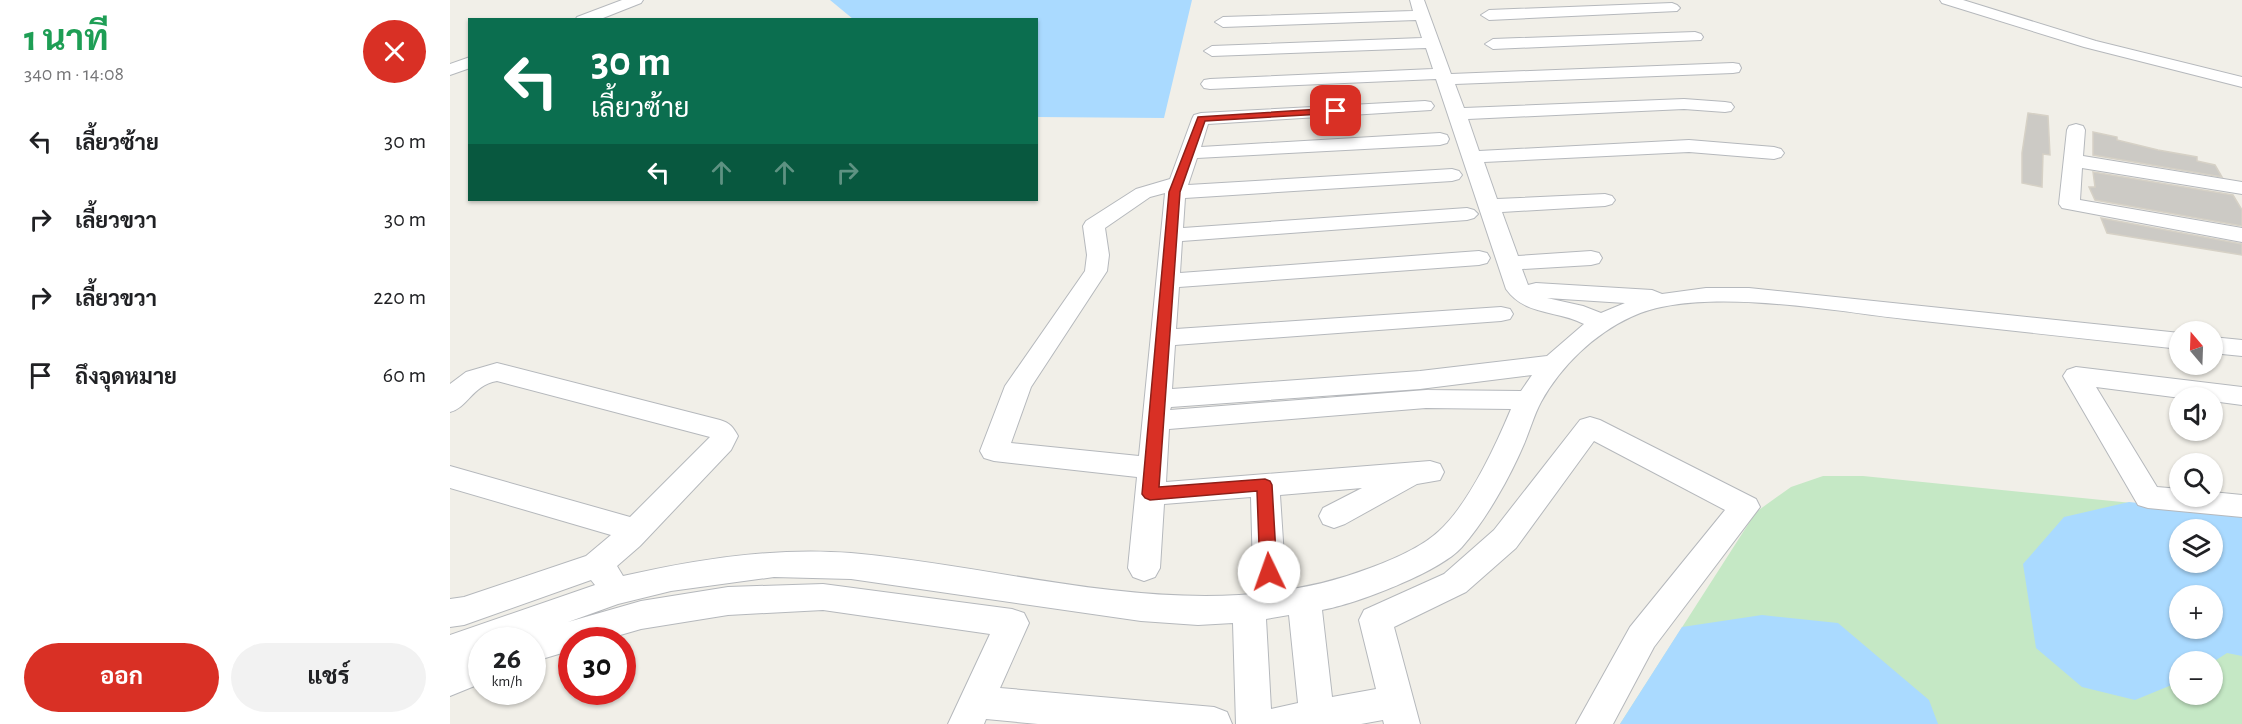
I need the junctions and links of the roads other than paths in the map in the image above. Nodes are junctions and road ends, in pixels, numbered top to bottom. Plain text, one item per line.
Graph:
1 (636, 0) edge
2 (1947, 0) edge
3 (1419, 7) edge
4 (1488, 7) edge
5 (1672, 8) dead end
6 (587, 18) edge
7 (1223, 22) dead end
8 (1695, 37) dead end
9 (1432, 43) junction
10 (1212, 51) dead end
11 (1495, 61) junction
12 (468, 63) edge
13 (1733, 68) dead end
14 (450, 70) edge
15 (1443, 77) junction
16 (2242, 82) edge
17 (1210, 84) dead end
18 (1425, 106) dead end
19 (1725, 107) dead end
20 (1457, 114) junction
21 (2076, 130) dead end
22 (1440, 139) dead end
23 (1189, 153) junction
24 (1774, 153) dead end
25 (1472, 157) junction
26 (2072, 160) junction
27 (1452, 175) dead end
28 (1176, 188) junction
29 (2242, 188) edge
30 (1605, 200) dead end
31 (1489, 206) junction
32 (1467, 214) dead end
33 (1171, 235) junction
34 (2242, 235) edge
35 (1479, 258) dead end
36 (1591, 258) dead end
37 (1509, 263) junction
38 (1167, 281) junction
39 (1518, 289) junction
40 (1673, 298) junction
41 (1501, 314) dead end
42 (1601, 323) junction
43 (1163, 338) junction
44 (2169, 340) edge
45 (2223, 346) edge
46 (2242, 348) edge
47 (1554, 364) junction
48 (2242, 396) edge
49 (1528, 400) junction
50 (450, 403) edge
51 (1157, 410) junction
52 (450, 477) edge
53 (1151, 481) junction
54 (1265, 485) junction
55 (2242, 506) edge
56 (1334, 516) dead end
57 (636, 530) junction
58 (597, 565) junction
59 (1144, 568) dead end
60 (1269, 572) dead end
61 (616, 591) junction
62 (1304, 599) junction
63 (1249, 608) junction
64 (450, 613) edge
65 (546, 643) edge
66 (450, 650) edge
67 (468, 673) edge
68 (450, 680) edge
69 (971, 713) edge
70 (1399, 713) edge
71 (1317, 717) junction
72 (1214, 724) edge
73 (1254, 724) edge
74 (1277, 724) edge
75 (1594, 724) edge

1 - 6 street
2 - 16 street
3 - 7 street
3 - 9 street
4 - 5 street
4 - 11 street
8 - 11 street
9 - 10 street
9 - 15 street
11 - 13 street
11 - 15 street
12 - 14 street
15 - 17 street
15 - 20 street
18 - 23 street
19 - 20 street
20 - 25 street
21 - 26 street
22 - 23 street
23 - 28 street
24 - 25 street
25 - 31 street
26 - 29 street
26 - 34 street
27 - 28 street
28 - 33 street
28 - 53 street
30 - 31 street
31 - 37 street
32 - 33 street
33 - 38 street
35 - 38 street
36 - 37 street
37 - 39 street
38 - 43 street
39 - 40 street
39 - 42 street
40 - 42 street
40 - 44 street
41 - 43 street
42 - 47 street
43 - 51 street
45 - 46 street
47 - 49 street
47 - 51 street
48 - 55 street
49 - 51 street
49 - 62 street
50 - 57 street
51 - 53 street
52 - 57 street
53 - 54 street
53 - 59 street
54 - 56 street
54 - 60 street
57 - 58 street
58 - 61 street
58 - 64 street
61 - 63 street
61 - 66 street
62 - 63 street
62 - 71 street
63 - 73 street
65 - 69 street
67 - 68 street
69 - 72 street
70 - 71 street
70 - 75 street
71 - 74 street

